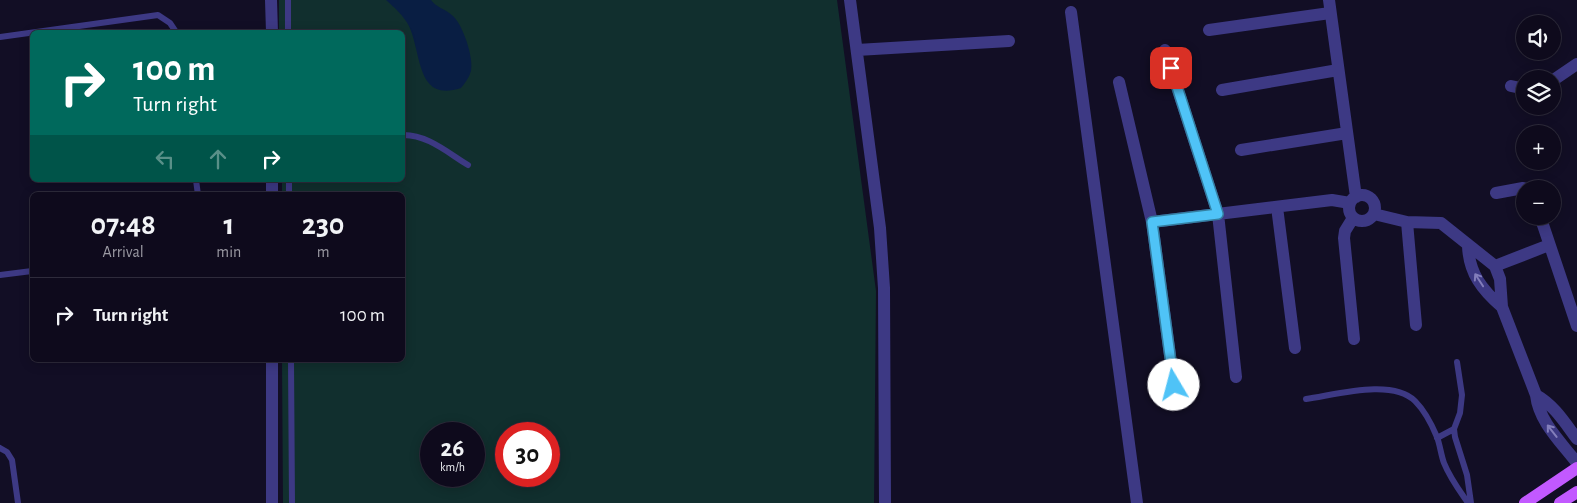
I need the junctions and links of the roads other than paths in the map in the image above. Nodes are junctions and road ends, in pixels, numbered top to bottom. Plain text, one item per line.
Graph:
1 (271, 0) edge
2 (288, 0) edge
3 (850, 0) edge
4 (1329, 0) edge
5 (1071, 12) dead end
6 (1330, 13) junction
7 (50, 30) edge
8 (175, 30) edge
9 (272, 30) edge
10 (288, 30) edge
11 (1209, 30) dead end
12 (30, 33) edge
13 (0, 37) edge
14 (1009, 41) dead end
15 (857, 50) junction
16 (1165, 50) dead end
17 (1577, 64) edge
18 (1338, 70) junction
19 (1561, 75) edge
20 (1120, 82) dead end
21 (1511, 86) dead end
22 (1516, 87) edge
23 (1222, 90) dead end
24 (1347, 133) junction
25 (405, 135) edge
26 (1241, 150) dead end
27 (468, 165) dead end
28 (1516, 189) edge
29 (1496, 193) dead end
30 (1353, 200) junction
31 (1276, 207) junction
32 (1218, 214) junction
33 (1374, 214) junction
34 (1353, 218) junction
35 (1152, 222) junction
36 (1407, 222) junction
37 (1543, 225) edge
38 (1550, 245) junction
39 (1468, 246) junction
40 (1495, 266) junction
41 (30, 271) edge
42 (0, 275) edge
43 (1502, 307) junction
44 (1416, 325) dead end
45 (1577, 326) edge
46 (1354, 339) dead end
47 (1295, 348) dead end
48 (272, 362) edge
49 (291, 362) edge
50 (1457, 362) dead end
51 (1236, 377) dead end
52 (1174, 385) dead end
53 (1536, 395) junction
54 (1306, 399) dead end
55 (1454, 429) junction
56 (1437, 438) junction
57 (1577, 440) edge
58 (0, 448) edge
59 (1577, 463) edge
60 (1577, 468) edge
61 (1577, 492) edge
62 (18, 503) edge
63 (272, 503) edge
64 (292, 503) edge
65 (884, 503) edge
66 (1137, 503) edge
67 (1469, 503) edge
68 (1524, 503) edge
69 (1560, 503) edge

1 - 9 street
2 - 10 lane
3 - 15 street
4 - 6 street
5 - 66 street
6 - 11 street
6 - 18 street
7 - 8 lane
12 - 13 lane
14 - 15 street
15 - 65 street
16 - 32 street
17 - 19 street
18 - 23 street
18 - 24 street
20 - 35 street
21 - 22 street
24 - 26 street
24 - 30 street
25 - 27 lane
28 - 29 street
30 - 31 street
30 - 33 street
30 - 34 street
31 - 32 street
31 - 47 street
32 - 35 street
32 - 51 street
33 - 34 street
33 - 36 street
34 - 46 street
35 - 52 street
36 - 39 street
36 - 44 street
37 - 38 street
38 - 40 street
38 - 45 street
39 - 40 street
43 -> 39 street
40 - 43 street
41 - 42 lane
43 - 53 street
48 - 63 street
49 - 64 lane
50 - 55 lane
53 - 57 street
59 -> 53 street
54 - 56 lane
55 - 56 lane
55 - 67 lane
56 - 67 lane
58 - 62 lane
60 - 68 main road
61 - 69 main road

